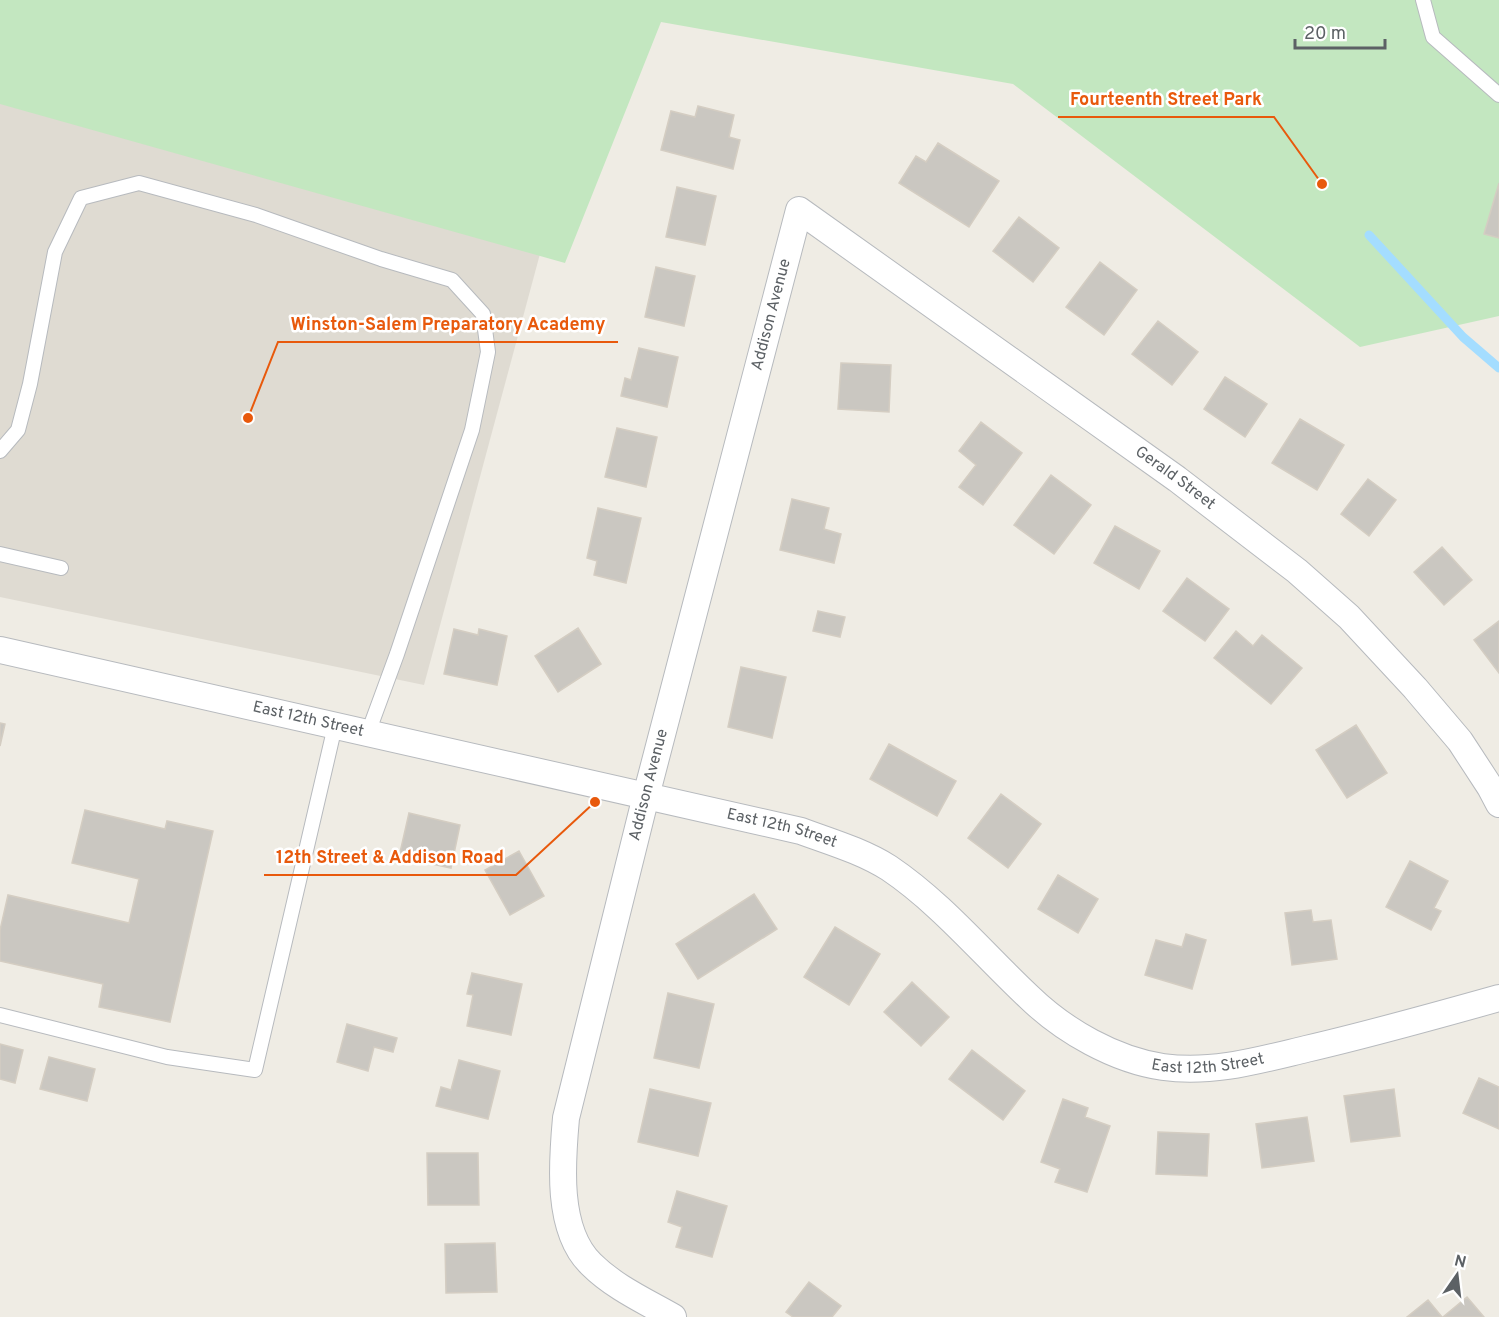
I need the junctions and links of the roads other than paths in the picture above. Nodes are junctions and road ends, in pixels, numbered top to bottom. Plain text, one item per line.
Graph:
1 (1423, 0) edge
2 (1499, 95) edge
3 (799, 210) joint
4 (0, 451) edge
5 (0, 554) edge
6 (61, 568) dead end
7 (0, 650) edge
8 (334, 726) junction
9 (368, 733) junction
10 (646, 796) junction
11 (1499, 804) edge
12 (1499, 998) edge
13 (0, 1015) edge
14 (673, 1317) edge

1 - 2 lane
3 - 10 street, Addison Avenue
3 - 11 street, Gerald Street
4 - 9 lane
5 - 6 lane
7 - 8 street, East 12th Street
8 - 9 street, East 12th Street
8 - 13 lane
9 - 10 street, East 12th Street
10 - 12 street, East 12th Street
10 - 14 street, Addison Avenue

